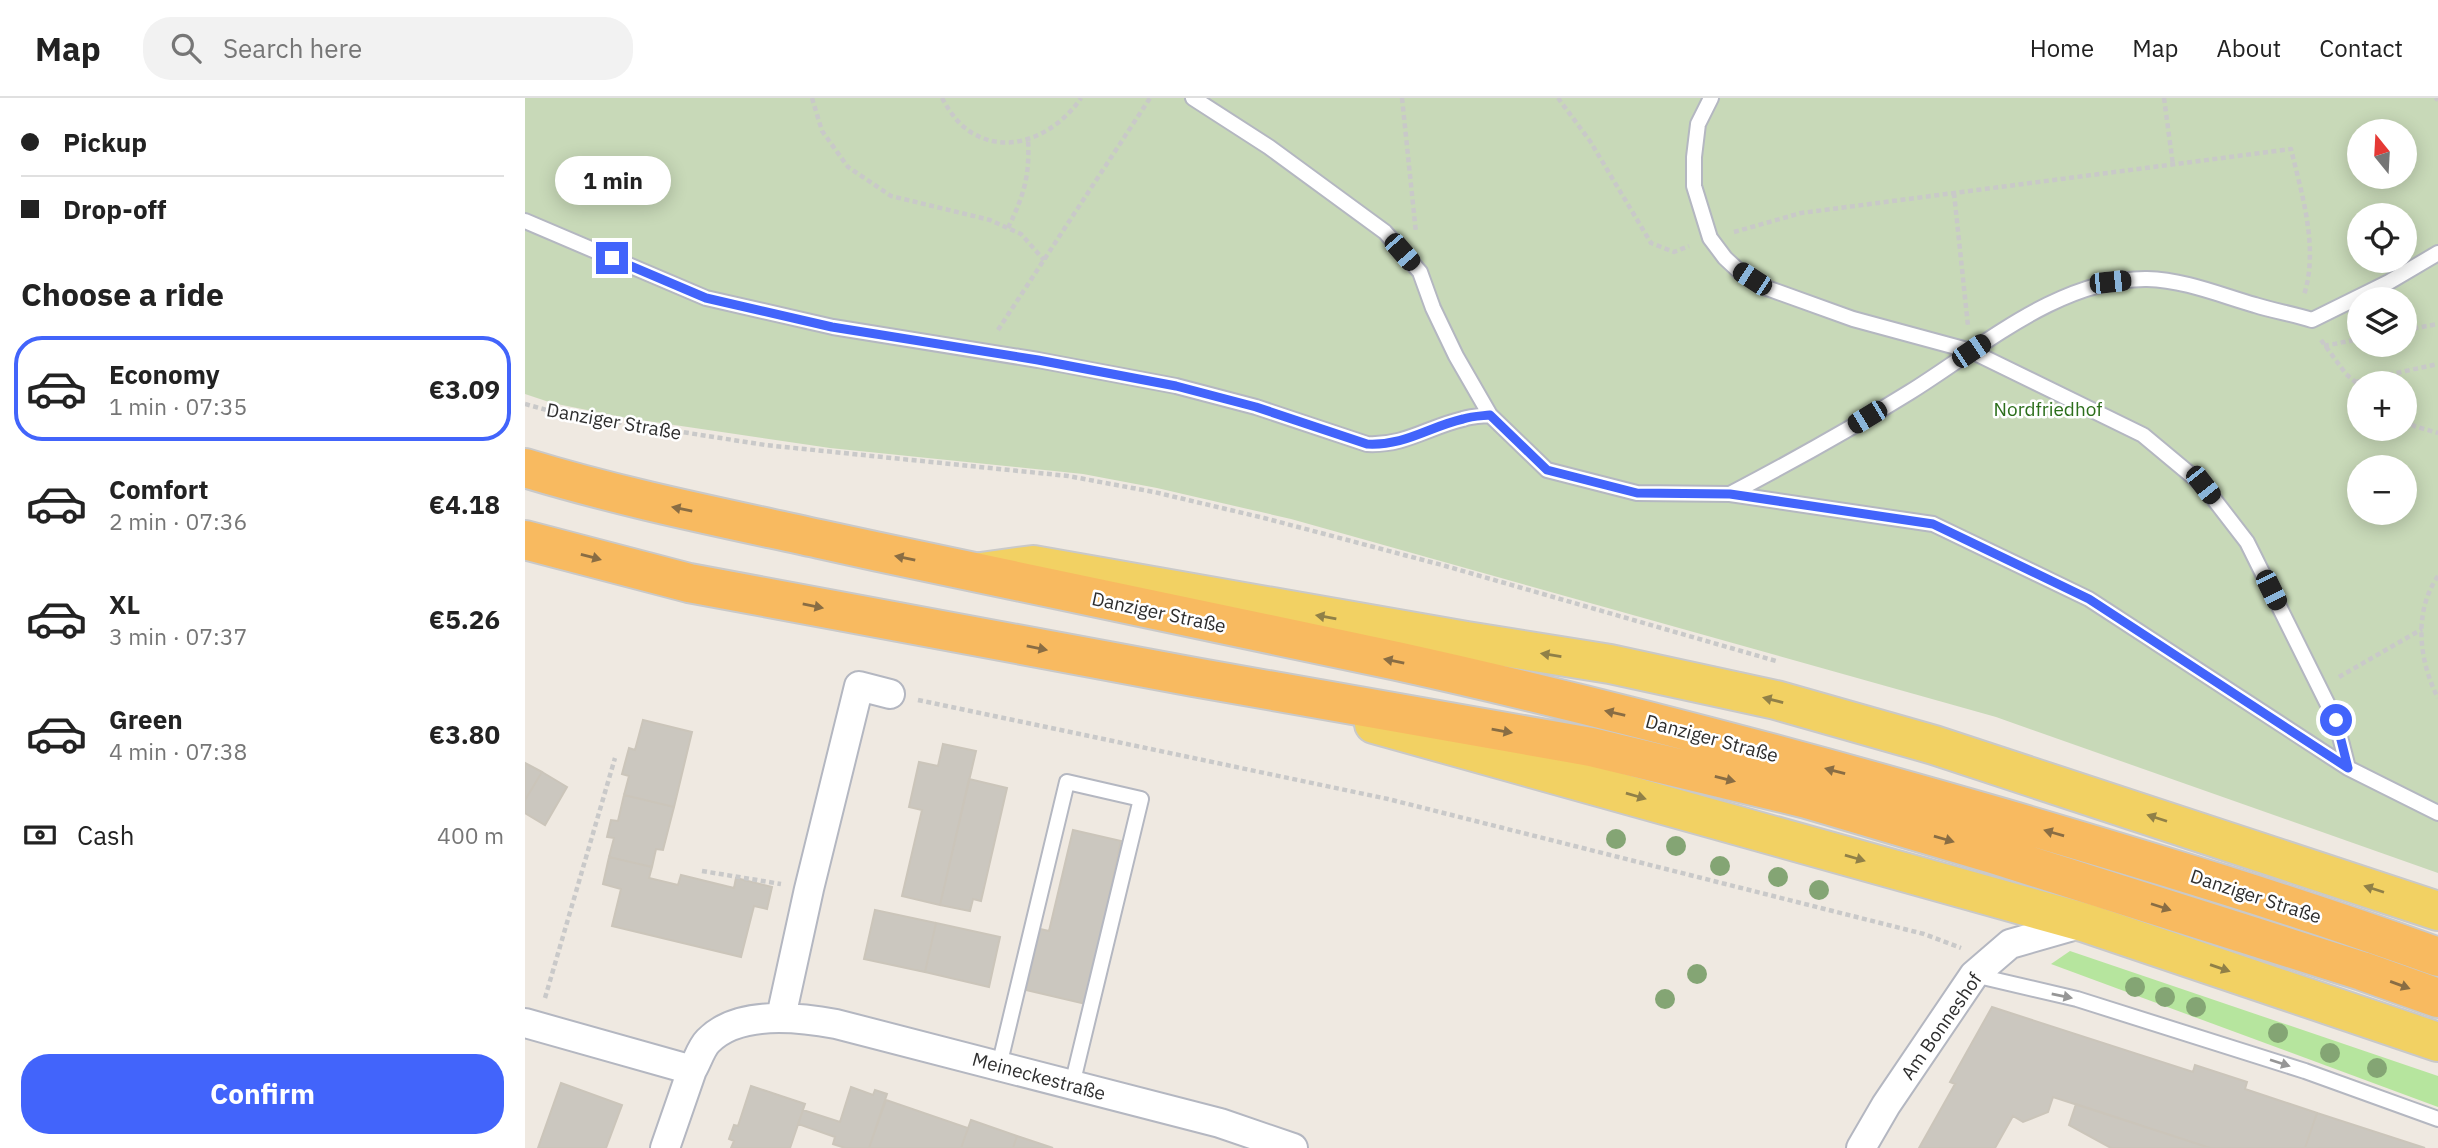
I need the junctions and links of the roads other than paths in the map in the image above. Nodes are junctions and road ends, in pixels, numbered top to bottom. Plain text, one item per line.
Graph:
1 (1193, 98) edge
2 (1711, 98) edge
3 (525, 221) edge
4 (2438, 253) edge
5 (1971, 351) junction
6 (1490, 415) junction
7 (525, 468) edge
8 (1730, 494) junction
9 (525, 540) edge
10 (971, 573) junction
11 (1194, 677) junction
12 (890, 694) road end
13 (2348, 768) junction
14 (2438, 813) edge
15 (2438, 911) edge
16 (2086, 923) junction
17 (2438, 957) edge
18 (1971, 963) junction
19 (2438, 998) edge
20 (781, 1017) junction
21 (531, 1024) edge
22 (2438, 1042) edge
23 (999, 1066) junction
24 (692, 1070) junction
25 (1072, 1084) junction
26 (2438, 1119) edge
27 (664, 1148) edge
28 (1293, 1148) edge
29 (1861, 1148) edge

1 - 6 lane
2 - 5 lane
3 - 6 lane
4 - 5 lane
5 - 8 lane
5 - 13 lane
6 - 8 lane
10 -> 7 highway, Danziger Straße
8 - 13 lane
9 -> 11 highway, Danziger Straße
15 -> 10 main road, Danziger Straße
17 -> 10 highway, Danziger Straße
11 -> 16 main road, Danziger Straße
11 -> 19 highway, Danziger Straße
12 - 20 street
13 - 14 lane
16 - 18 street, Am Bonneshof
16 -> 22 main road, Danziger Straße
18 -> 26 lane
18 - 29 street, Am Bonneshof
20 - 23 street, Meineckestraße
20 - 24 street, Meineckestraße
21 - 24 street
23 - 25 street, Meineckestraße
23 - 25 lane
24 - 27 street, Meineckestraße
25 - 28 street, Meineckestraße

